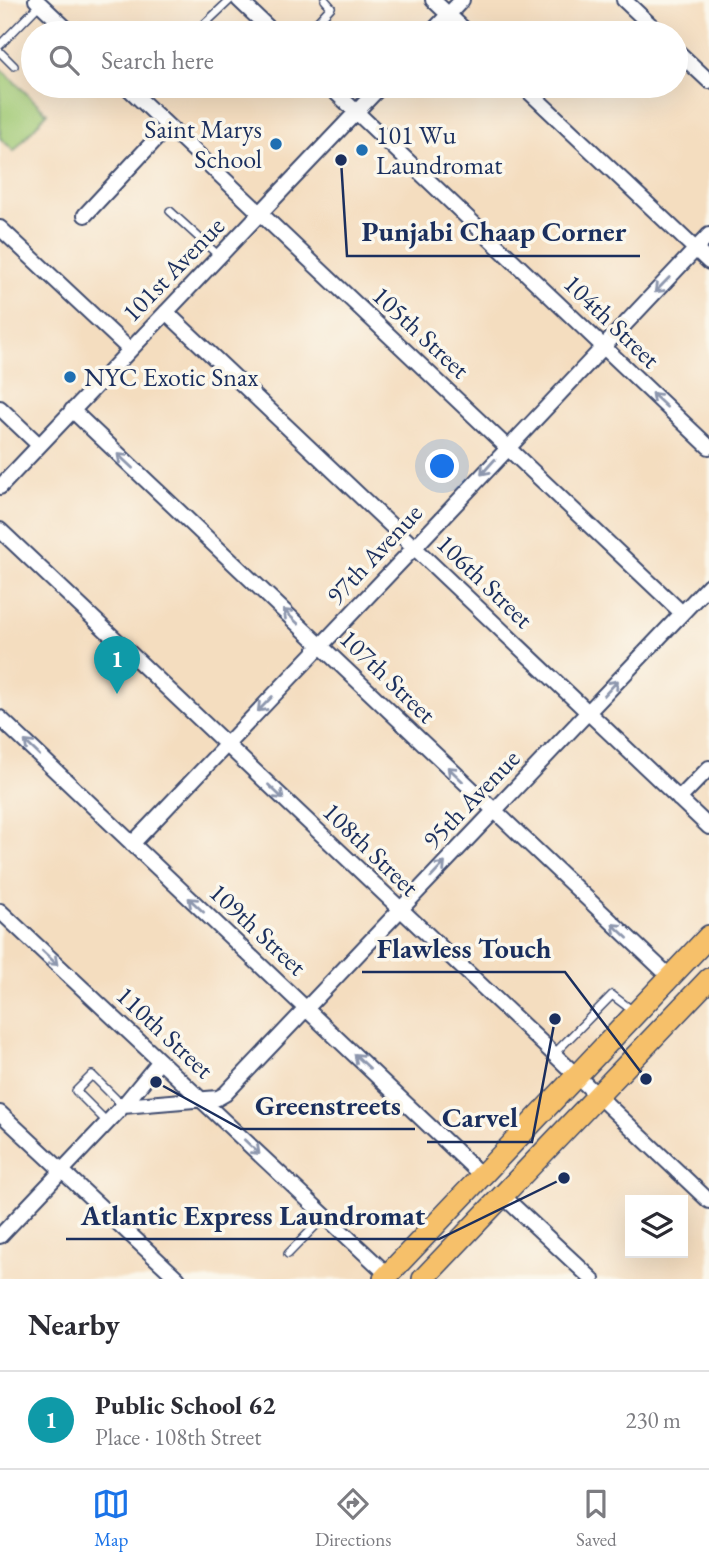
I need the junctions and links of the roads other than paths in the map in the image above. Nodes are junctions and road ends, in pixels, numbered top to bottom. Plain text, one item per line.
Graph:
1 (230, 0) edge
2 (239, 0) edge
3 (325, 0) edge
4 (433, 0) edge
5 (463, 0) edge
6 (624, 0) edge
7 (38, 2) edge
8 (448, 15) junction
9 (260, 20) edge
10 (21, 21) edge
11 (21, 21) edge
12 (58, 21) edge
13 (208, 21) edge
14 (318, 21) edge
15 (442, 21) edge
16 (455, 21) edge
17 (646, 21) edge
18 (0, 45) edge
19 (0, 52) edge
20 (688, 61) edge
21 (14, 66) dead end
22 (709, 81) edge
23 (139, 98) edge
24 (341, 98) edge
25 (369, 98) edge
26 (536, 98) edge
27 (356, 112) junction
28 (168, 126) junction
29 (170, 211) dead end
30 (260, 213) junction
31 (85, 215) dead end
32 (0, 228) edge
33 (709, 236) edge
34 (696, 250) junction
35 (219, 256) junction
36 (709, 262) edge
37 (166, 312) junction
38 (603, 346) junction
39 (130, 350) junction
40 (0, 408) edge
41 (72, 410) junction
42 (39, 445) junction
43 (507, 447) junction
44 (709, 447) edge
45 (0, 487) edge
46 (0, 530) edge
47 (415, 548) junction
48 (709, 584) edge
49 (682, 613) junction
50 (321, 646) junction
51 (588, 712) junction
52 (0, 718) edge
53 (226, 745) junction
54 (709, 768) edge
55 (679, 799) junction
56 (494, 811) junction
57 (709, 827) edge
58 (132, 844) junction
59 (400, 910) junction
60 (0, 911) edge
61 (709, 936) edge
62 (670, 977) junction
63 (709, 979) edge
64 (306, 1009) junction
65 (636, 1013) junction
66 (553, 1055) junction
67 (160, 1060) junction
68 (576, 1077) junction
69 (597, 1097) junction
70 (202, 1100) junction
71 (122, 1106) junction
72 (0, 1113) edge
73 (107, 1122) junction
74 (62, 1170) junction
75 (482, 1176) junction
76 (503, 1196) junction
77 (709, 1201) edge
78 (325, 1216) junction
79 (0, 1236) edge
80 (288, 1254) dead end
81 (386, 1277) edge
82 (178, 1279) edge
83 (423, 1279) edge
84 (592, 1279) edge

1 - 13 lane
2 - 9 street
3 - 14 lane
4 - 8 street
5 - 8 street
6 - 17 street
7 - 10 lane
7 - 12 street
8 - 15 street
8 - 16 street
11 - 18 lane
19 - 21 lane
20 - 22 street
23 - 28 street, 105th Street
24 - 27 street, 104th Street
25 - 27 street, 101st Avenue
26 - 34 street
27 - 30 street, 101st Avenue
27 - 38 street, 104th Street
28 - 30 street, 105th Street
28 - 31 street
29 - 35 lane
30 - 35 street, 101st Avenue
30 - 43 street, 105th Street
32 - 39 street
33 - 34 street, 97th Avenue
34 - 36 street
34 -> 38 street, 97th Avenue
35 - 37 street, 101st Avenue
37 - 39 street, 101st Avenue
37 - 47 street, 106th Street
38 - 43 street, 97th Avenue
44 -> 38 street, 104th Street
39 - 41 street, 101st Avenue
40 - 42 street
41 - 42 street, 101st Avenue
50 -> 41 street, 107th Street
42 - 45 street, 101st Avenue
43 -> 47 street, 97th Avenue
43 - 49 street, 105th Street
46 - 53 street, 108th Street
47 - 50 street, 97th Avenue
47 - 51 street, 106th Street
48 - 49 street, 95th Avenue
51 -> 49 street, 95th Avenue
50 -> 53 street, 97th Avenue
56 -> 50 street, 107th Street
51 - 55 street, 106th Street
51 - 56 street, 95th Avenue
58 -> 52 street, 109th Street
53 - 58 street, 97th Avenue
53 -> 59 street, 108th Street
54 - 55 street
55 - 57 street, 106th Street
59 -> 56 street, 95th Avenue
62 -> 56 street, 107th Street
64 -> 58 street, 109th Street
59 - 64 street, 95th Avenue
59 - 66 street, 108th Street
60 -> 67 street, 110th Street
61 - 62 main road
62 - 65 main road
63 - 69 main road
64 - 70 street, 95th Avenue
75 -> 64 street, 109th Street
65 - 66 lane
65 - 68 main road
66 - 68 street, 108th Street
67 - 70 street, 110th Street
67 - 71 street
68 - 69 street, 108th Street
68 - 75 main road
69 - 76 main road
69 - 77 street, 108th Street
70 - 71 street, 95th Avenue
70 -> 78 street, 110th Street
71 - 73 street
71 - 73 lane
72 - 74 street
73 - 74 street
74 - 79 street
74 - 82 street
75 - 81 main road
76 - 83 main road
76 - 84 street
78 - 80 lane
78 - 81 street, 110th Street

